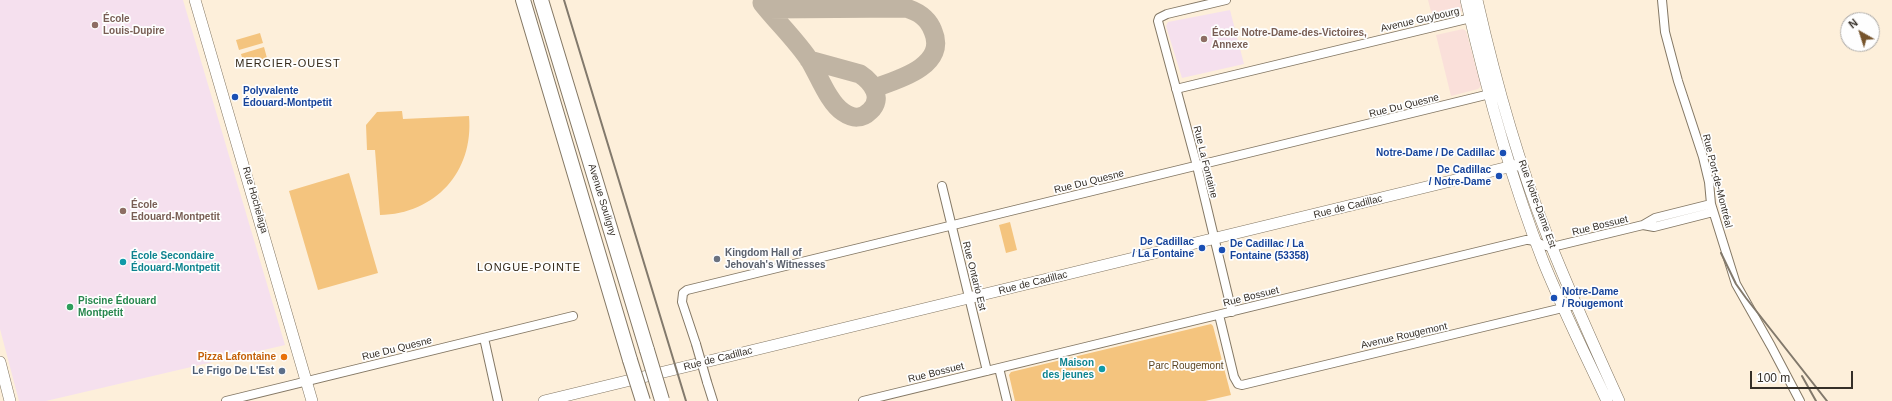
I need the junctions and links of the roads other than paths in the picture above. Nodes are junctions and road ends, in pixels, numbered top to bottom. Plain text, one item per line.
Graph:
1 (195, 0) edge
2 (523, 0) edge
3 (541, 0) edge
4 (1226, 0) edge
5 (1466, 0) edge
6 (1477, 0) edge
7 (1662, 0) edge
8 (1475, 17) junction
9 (1176, 89) junction
10 (1496, 93) junction
11 (1516, 165) junction
12 (1196, 166) junction
13 (942, 186) dead end
14 (1711, 204) junction
15 (1713, 212) junction
16 (952, 225) junction
17 (1643, 225) junction
18 (1214, 239) junction
19 (1536, 241) junction
20 (1552, 248) junction
21 (970, 298) junction
22 (1575, 305) junction
23 (1564, 308) junction
24 (1232, 312) junction
25 (1219, 315) junction
26 (573, 316) dead end
27 (484, 338) junction
28 (0, 362) edge
29 (999, 368) junction
30 (987, 371) junction
31 (307, 382) junction
32 (662, 400) edge
33 (10, 401) edge
34 (226, 401) edge
35 (312, 401) edge
36 (498, 401) edge
37 (544, 401) edge
38 (643, 401) edge
39 (713, 401) edge
40 (863, 401) edge
41 (1007, 401) edge
42 (1607, 401) edge
43 (1619, 401) edge
44 (1800, 401) edge

1 - 31 main road, Rue Hochelaga
2 - 38 highway, Avenue Souligny, bridge
3 - 32 highway, Avenue Souligny, bridge
4 - 9 street, Rue La Fontaine
5 - 8 main road, Rue Notre-Dame Est
6 - 8 main road, Rue Notre-Dame Est
7 - 14 street, Rue Port-de-Montréal
8 - 9 street, Avenue Guybourg
8 - 10 main road, Rue Notre-Dame Est
9 - 12 street, Rue La Fontaine
10 - 11 main road, Rue Notre-Dame Est
10 - 12 street, Rue Du Quesne
11 - 18 main road, Rue de Cadillac
11 - 19 main road, Rue Notre-Dame Est
11 - 20 main road, Rue Notre-Dame Est
12 - 16 street, Rue Du Quesne
12 - 18 street, Rue La Fontaine
13 - 16 street, Rue Ontario Est
14 - 15 street, Rue Port-de-Montréal
14 - 17 street, Rue Bossuet
15 - 17 street, Rue Bossuet
15 - 44 street, Rue Port-de-Montréal
16 - 21 street, Rue Ontario Est
16 - 39 street, Rue Du Quesne, bridge
17 - 20 street, Rue Bossuet
18 - 21 main road, Rue de Cadillac
18 - 24 street, Rue La Fontaine
19 - 20 street, Rue Bossuet
19 - 23 main road, Rue Notre-Dame Est
19 - 24 street, Rue Bossuet
20 - 22 main road, Rue Notre-Dame Est
21 - 30 street, Rue Ontario Est
21 - 37 main road, Rue de Cadillac
22 - 23 street, Avenue Rougemont
22 - 43 main road, Rue Notre-Dame Est
23 - 25 street, Avenue Rougemont
23 - 42 main road, Rue Notre-Dame Est
24 - 25 street, Rue Bossuet
25 - 29 street, Rue Bossuet
26 - 27 street, Rue Du Quesne
27 - 31 street, Rue Du Quesne
27 - 36 street
28 - 33 main road
29 - 30 street, Rue Bossuet
29 - 41 street
30 - 40 street, Rue Bossuet
31 - 34 street, Rue Du Quesne
31 - 35 main road, Rue Hochelaga

